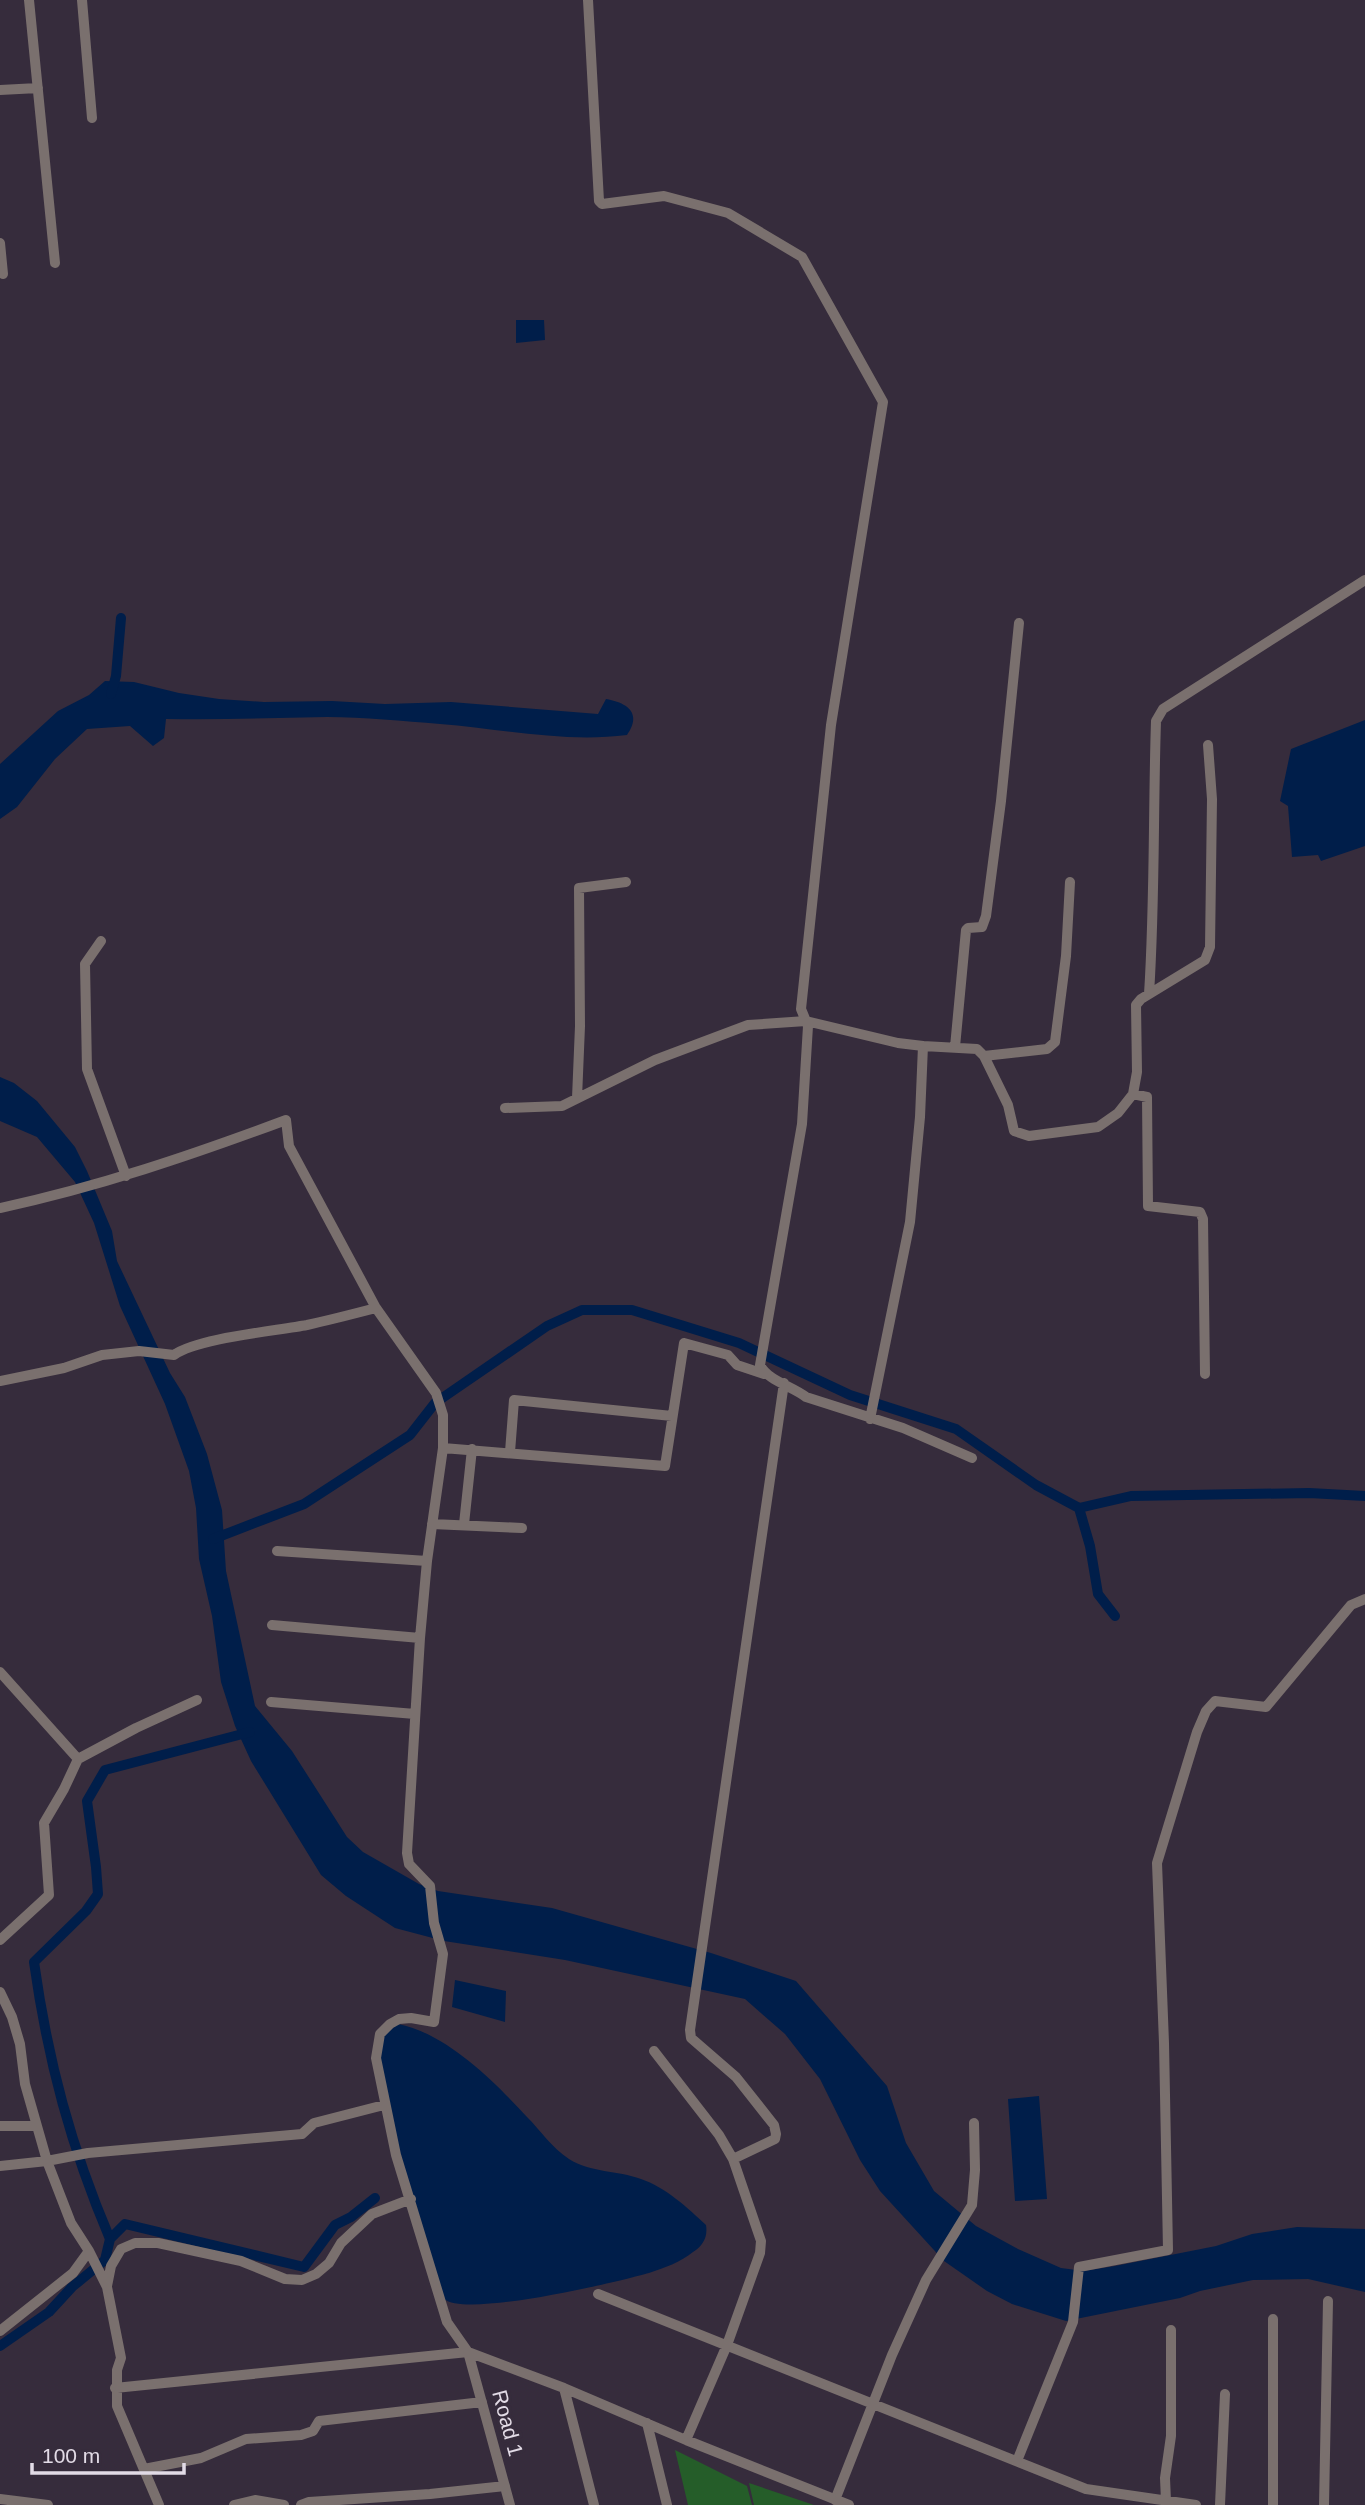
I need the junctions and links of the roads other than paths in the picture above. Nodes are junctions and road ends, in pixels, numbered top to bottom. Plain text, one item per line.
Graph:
1 (29, 0) edge
2 (82, 0) edge
3 (588, 0) edge
4 (38, 88) junction
5 (0, 90) edge
6 (92, 118) dead end
7 (0, 243) edge
8 (55, 263) dead end
9 (3, 274) dead end
10 (1365, 580) edge
11 (1019, 623) dead end
12 (1208, 745) dead end
13 (626, 882) dead end
14 (1070, 882) dead end
15 (102, 941) dead end
16 (1149, 994) junction
17 (806, 1021) junction
18 (923, 1046) junction
19 (955, 1047) junction
20 (984, 1056) junction
21 (1133, 1094) junction
22 (577, 1098) junction
23 (505, 1108) dead end
24 (126, 1176) junction
25 (0, 1208) edge
26 (376, 1308) junction
27 (762, 1369) junction
28 (1205, 1374) dead end
29 (0, 1381) edge
30 (784, 1384) junction
31 (672, 1416) junction
32 (870, 1419) junction
33 (443, 1448) junction
34 (472, 1449) junction
35 (510, 1452) junction
36 (972, 1458) dead end
37 (432, 1524) junction
38 (464, 1524) junction
39 (523, 1528) dead end
40 (277, 1551) dead end
41 (427, 1561) junction
42 (1365, 1599) edge
43 (272, 1625) dead end
44 (420, 1638) junction
45 (0, 1672) edge
46 (14, 1687) junction
47 (0, 1689) edge
48 (197, 1700) dead end
49 (271, 1702) dead end
50 (415, 1714) junction
51 (78, 1759) junction
52 (0, 1940) edge
53 (0, 1992) edge
54 (654, 2051) dead end
55 (384, 2105) junction
56 (974, 2123) dead end
57 (0, 2126) edge
58 (37, 2126) junction
59 (733, 2158) junction
60 (47, 2161) junction
61 (0, 2165) edge
62 (411, 2199) junction
63 (90, 2254) junction
64 (105, 2282) junction
65 (598, 2294) dead end
66 (1328, 2301) dead end
67 (1273, 2319) dead end
68 (1171, 2330) dead end
69 (0, 2331) edge
70 (727, 2345) junction
71 (468, 2352) junction
72 (115, 2388) junction
73 (564, 2388) junction
74 (1225, 2394) dead end
75 (482, 2402) junction
76 (872, 2404) junction
77 (648, 2423) junction
78 (686, 2440) junction
79 (1017, 2461) junction
80 (144, 2469) junction
81 (505, 2486) junction
82 (0, 2499) edge
83 (827, 2500) edge
84 (1166, 2501) junction
85 (48, 2505) edge
86 (159, 2505) edge
87 (234, 2505) edge
88 (284, 2505) edge
89 (301, 2505) edge
90 (510, 2505) edge
91 (594, 2505) edge
92 (667, 2505) edge
93 (849, 2505) edge
94 (1194, 2505) edge
95 (1220, 2505) edge
96 (1273, 2505) edge
97 (1324, 2505) edge

1 - 4 street
2 - 6 street
3 - 17 street
4 - 5 street
4 - 8 street
7 - 9 street
10 - 16 street
11 - 19 street
12 - 16 street
13 - 22 street
14 - 20 street
15 - 24 street
16 - 21 street
17 - 18 street
17 - 22 street
17 - 27 street
18 - 19 street
18 - 32 street
19 - 20 street
20 - 21 street
21 - 28 street
22 - 23 street
24 - 25 street
24 - 26 street
26 - 29 street
26 - 33 street
27 - 30 street
27 - 31 street
30 - 32 street
30 - 59 street
31 - 35 street
31 - 35 street
32 - 36 street
33 - 34 street
33 - 37 street
34 - 35 street
34 - 38 street
37 - 38 street
37 - 41 street
38 - 39 street
40 - 41 street
41 - 44 street
42 - 79 street
43 - 44 street
44 - 50 street
45 - 46 street
46 - 47 street
46 - 51 street
48 - 51 street
49 - 50 street
50 - 55 street, Road 1
51 - 52 street
53 - 58 street
54 - 59 street
55 - 60 street
55 - 62 street, Road 1
56 - 76 street
57 - 58 street
58 - 60 street
59 - 70 street
60 - 61 street
60 - 63 street
62 - 64 street
62 - 71 street, Road 1
63 - 64 street
63 - 69 street
64 - 72 street
65 - 70 street
66 - 97 street
67 - 96 street
68 - 84 street
70 - 76 street
70 - 78 street
71 - 72 street
71 - 73 street
71 - 75 street, Road 1
72 - 80 street
73 - 77 street
73 - 91 street
74 - 95 street
75 - 80 street
75 - 81 street, Road 1
76 - 79 street
76 - 83 street
77 - 78 street
77 - 92 street
78 - 83 street
79 - 84 street
80 - 86 street
81 - 89 street
81 - 90 street, Road 1
82 - 85 street
83 - 93 street
84 - 94 street
87 - 88 street

